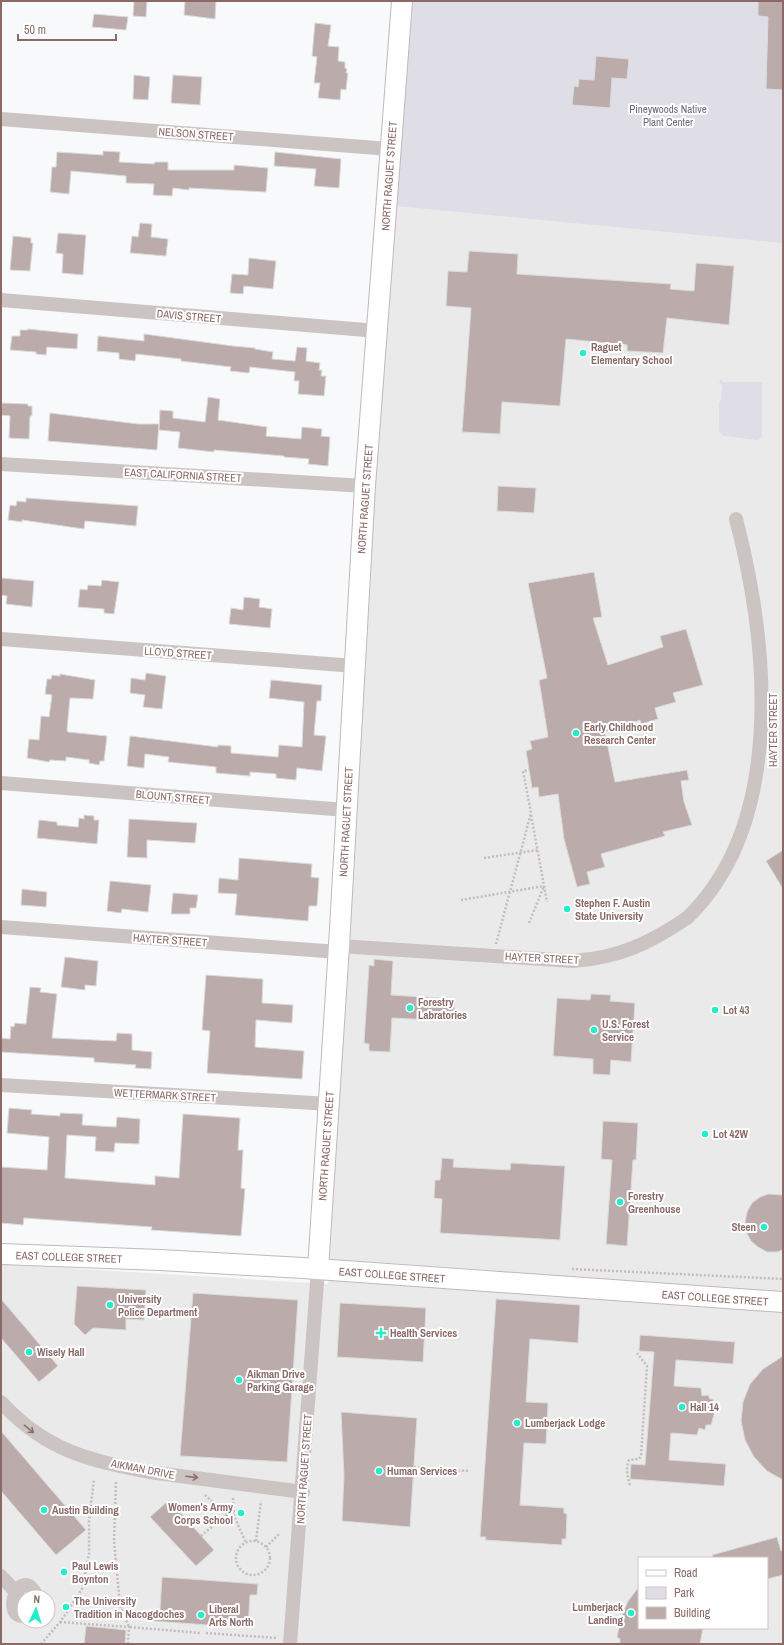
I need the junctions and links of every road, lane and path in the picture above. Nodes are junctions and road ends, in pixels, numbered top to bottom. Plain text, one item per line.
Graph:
1 (402, 1) edge
2 (1, 119) edge
3 (390, 149) junction
4 (1, 300) edge
5 (378, 331) junction
6 (1, 464) edge
7 (365, 486) junction
8 (736, 519) dead end
9 (1, 639) edge
10 (355, 666) junction
11 (774, 710) dead end
12 (529, 770) dead end
13 (1, 783) edge
14 (346, 810) junction
15 (531, 813) junction
16 (538, 850) junction
17 (521, 852) junction
18 (484, 858) dead end
19 (740, 868) dead end
20 (544, 886) junction
21 (510, 892) junction
22 (461, 900) dead end
23 (547, 902) dead end
24 (529, 922) dead end
25 (1, 927) edge
26 (339, 949) junction
27 (493, 956) junction
28 (1, 1085) edge
29 (330, 1104) junction
30 (1, 1254) edge
31 (318, 1269) junction
32 (568, 1269) dead end
33 (783, 1279) edge
34 (783, 1302) edge
35 (637, 1353) dead end
36 (1, 1402) edge
37 (414, 1467) dead end
38 (468, 1471) dead end
39 (94, 1478) dead end
40 (116, 1482) dead end
41 (630, 1485) dead end
42 (303, 1492) junction
43 (205, 1495) dead end
44 (233, 1498) dead end
45 (261, 1501) dead end
46 (234, 1513) junction
47 (227, 1516) junction
48 (279, 1534) dead end
49 (201, 1536) dead end
50 (256, 1541) junction
51 (246, 1543) junction
52 (266, 1548) junction
53 (1, 1576) edge
54 (13, 1589) junction
55 (30, 1589) edge
56 (16, 1614) edge
57 (60, 1622) junction
58 (129, 1627) junction
59 (201, 1633) dead end
60 (206, 1633) dead end
61 (277, 1638) dead end
62 (41, 1644) edge
63 (128, 1644) edge
64 (290, 1644) edge

1 - 3 street, NORTH RAGUET STREET
2 - 3 street, NELSON STREET
3 - 5 street, NORTH RAGUET STREET
4 - 5 street, DAVIS STREET
5 - 7 street, NORTH RAGUET STREET
6 - 7 street, EAST CALIFORNIA STREET
7 - 10 street, NORTH RAGUET STREET
8 - 11 street, HAYTER STREET
9 - 10 street, LLOYD STREET
10 - 14 street, NORTH RAGUET STREET
12 - 15 path
13 - 14 street, BLOUNT STREET
14 - 26 street, NORTH RAGUET STREET
15 - 16 path
15 - 17 path
16 - 17 path
16 - 20 path
17 - 18 path
17 - 21 path
19 - 27 street, HAYTER STREET
20 - 21 path
20 - 23 path
20 - 24 path
21 - 22 path
21 - 27 path
25 - 26 street, HAYTER STREET
26 - 27 street, HAYTER STREET
26 - 29 street, NORTH RAGUET STREET
28 - 29 street, WETTERMARK STREET
29 - 31 street, NORTH RAGUET STREET
30 - 31 street, EAST COLLEGE STREET
31 - 34 street, EAST COLLEGE STREET
31 - 42 street, NORTH RAGUET STREET
32 - 33 path
35 - 41 path
36 -> 42 street, AIKMAN DRIVE
37 - 38 path
39 - 57 path
40 - 58 path
42 - 64 street, NORTH RAGUET STREET
43 - 47 path
44 - 46 path
45 - 50 path
46 - 47 path
46 - 51 path
47 - 49 path
48 - 52 path
50 - 51 path
50 - 52 path
51 - 52 path
53 - 54 street
54 - 55 street
54 - 56 street
57 - 58 path
57 - 62 path
58 - 59 path
58 - 63 path
60 - 61 path

